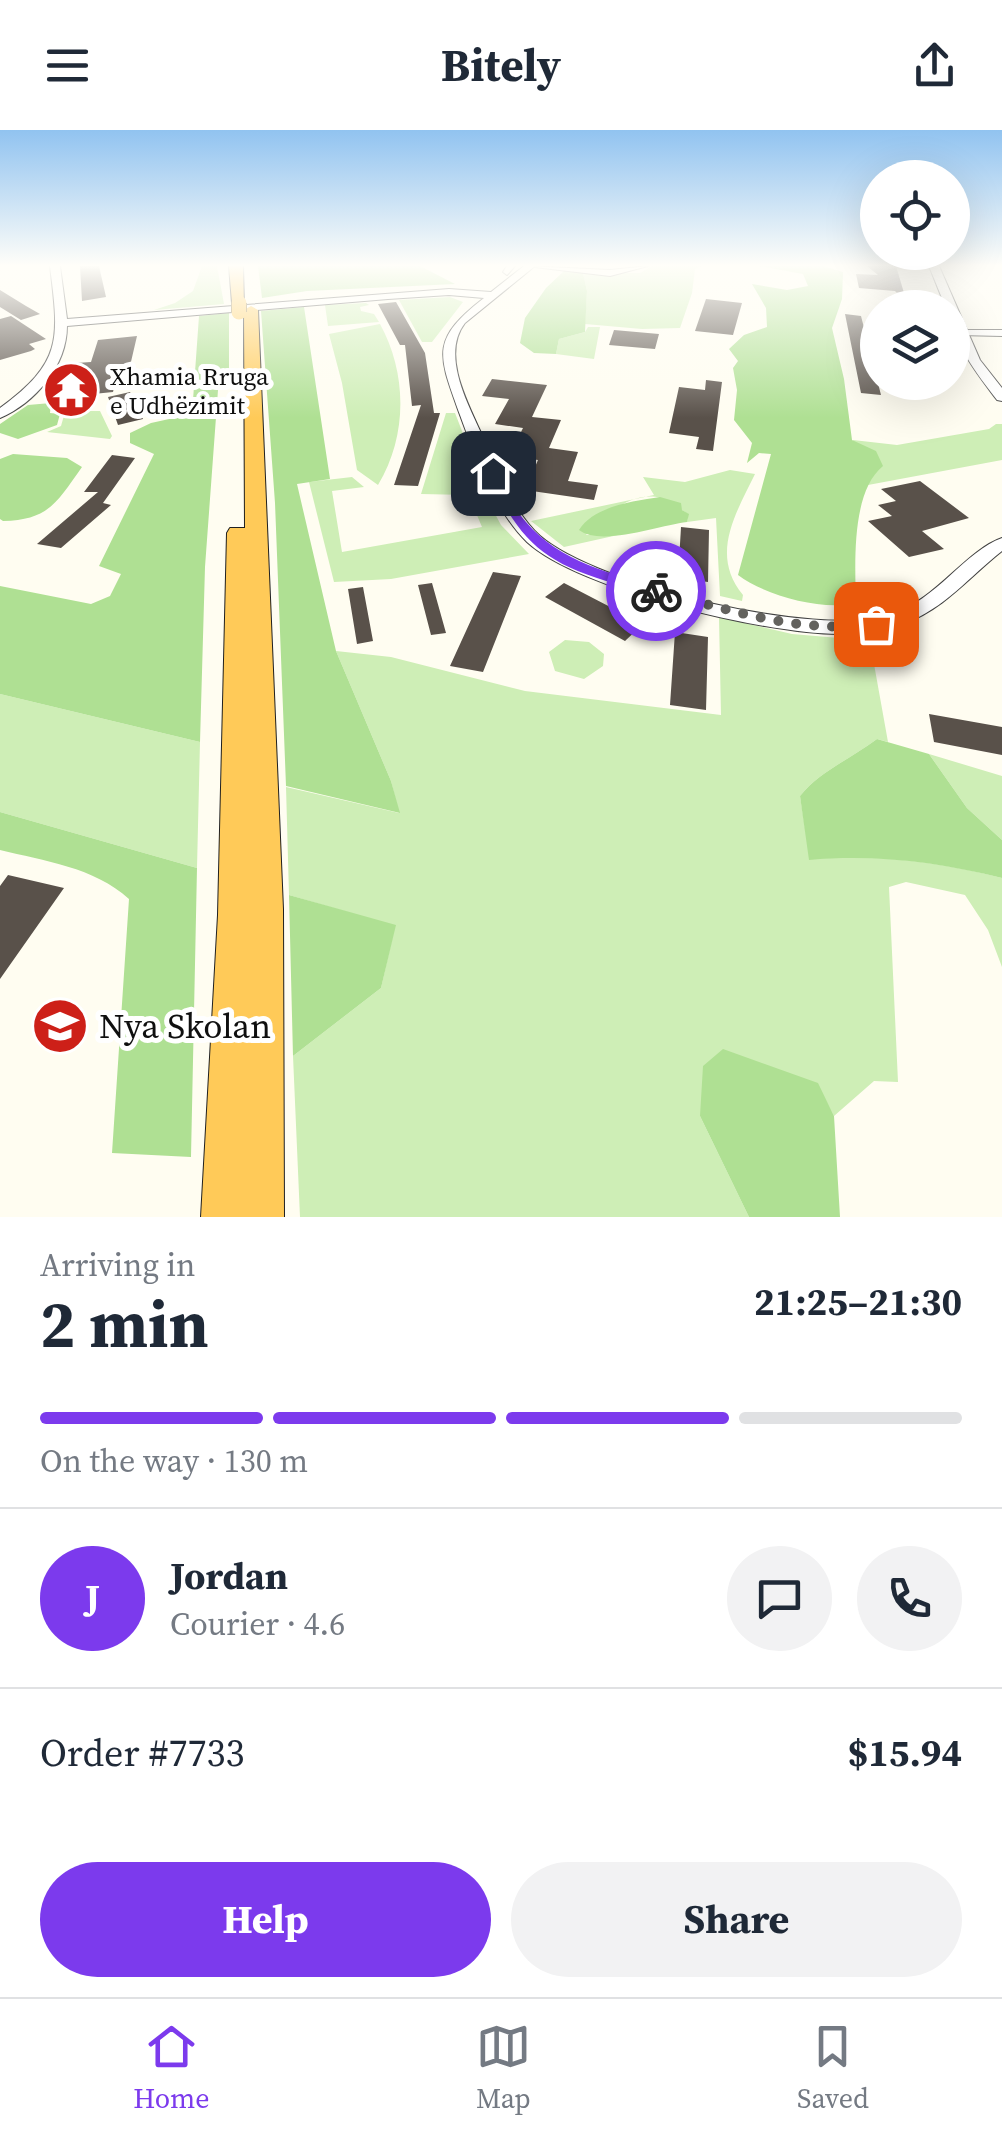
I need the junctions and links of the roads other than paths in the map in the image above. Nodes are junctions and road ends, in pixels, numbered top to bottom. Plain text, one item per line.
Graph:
1 (63, 317) edge
2 (141, 317) edge
3 (245, 317) edge
4 (245, 317) edge
5 (468, 317) edge
6 (64, 323) junction
7 (970, 332) edge
8 (1002, 333) edge
9 (970, 349) edge
10 (1002, 397) edge
11 (0, 414) edge
12 (1002, 543) edge
13 (224, 1217) edge
14 (261, 1217) edge

1 - 6 street
2 - 6 street
3 - 13 highway
4 - 14 highway
5 - 12 street
6 - 11 street
7 - 8 street
9 - 10 street

